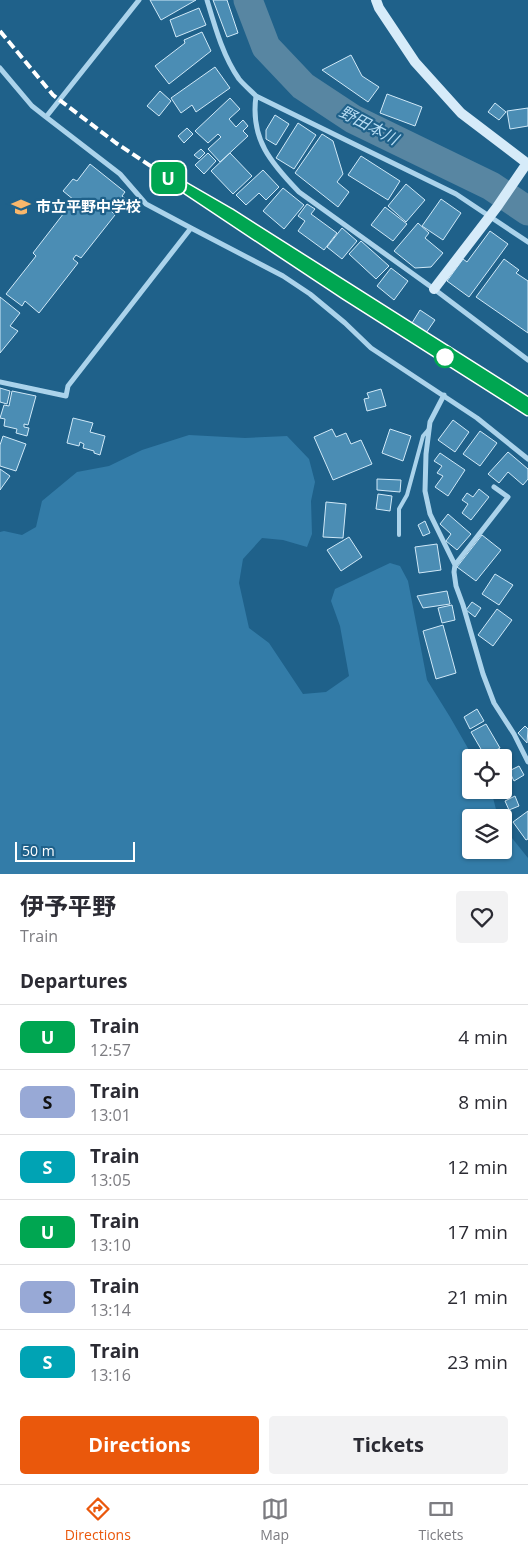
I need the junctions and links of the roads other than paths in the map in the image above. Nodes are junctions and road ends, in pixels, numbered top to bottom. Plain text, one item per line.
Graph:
1 (139, 0) edge
2 (207, 0) edge
3 (376, 0) edge
4 (0, 68) edge
5 (256, 96) junction
6 (46, 117) junction
7 (528, 164) edge
8 (489, 217) junction
9 (192, 228) junction
10 (528, 242) edge
11 (434, 289) junction
12 (528, 360) edge
13 (0, 382) edge
14 (444, 395) junction
15 (429, 429) junction
16 (528, 460) edge
17 (494, 487) dead end
18 (399, 535) dead end
19 (456, 565) junction
20 (527, 755) edge
21 (528, 762) edge

1 - 6 street
2 - 5 street
3 - 7 street
4 - 6 street
5 - 8 street
5 - 11 street
6 - 9 street
7 - 8 street
8 - 10 street
8 - 11 street
9 - 13 street
9 - 14 street
11 - 12 street
14 - 15 street
14 - 16 street
15 - 18 lane
15 - 19 street
17 - 19 street
19 - 20 street
20 - 21 street

